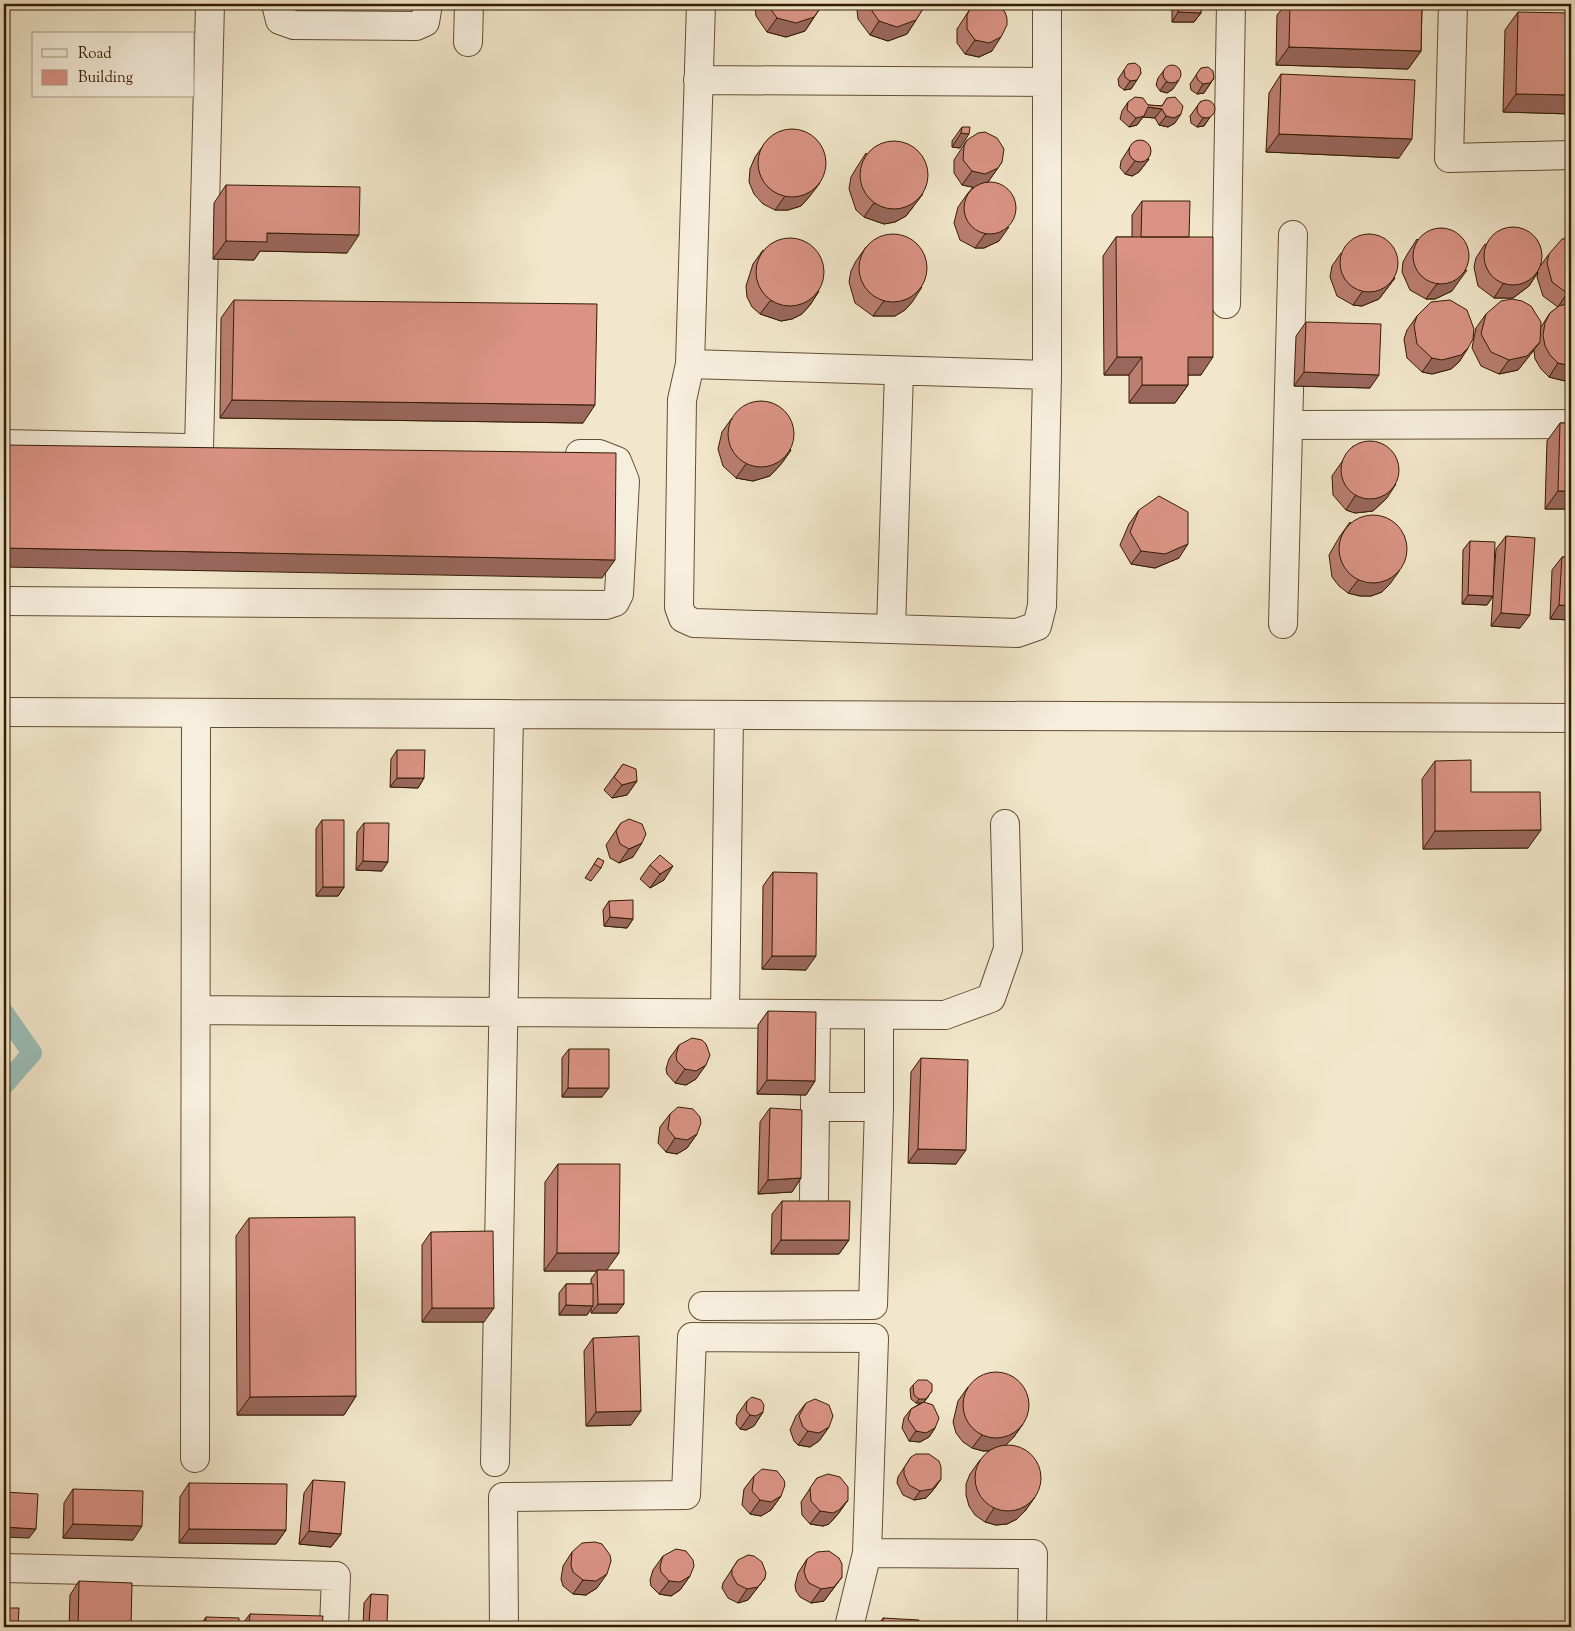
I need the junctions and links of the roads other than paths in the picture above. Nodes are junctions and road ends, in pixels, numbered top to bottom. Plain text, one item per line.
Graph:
1 (210, 4) edge
2 (276, 4) edge
3 (428, 4) edge
4 (469, 4) edge
5 (701, 4) edge
6 (1047, 4) edge
7 (1230, 4) edge
8 (1453, 4) edge
9 (468, 42) dead end
10 (698, 80) junction
11 (1047, 82) junction
12 (1571, 155) edge
13 (1293, 235) dead end
14 (1226, 304) dead end
15 (690, 364) junction
16 (899, 371) junction
17 (1047, 375) junction
18 (1571, 424) edge
19 (1289, 425) junction
20 (4, 444) edge
21 (551, 454) edge
22 (4, 601) edge
23 (1283, 624) dead end
24 (891, 629) junction
25 (4, 712) edge
26 (196, 713) junction
27 (510, 714) junction
28 (728, 715) junction
29 (1571, 718) edge
30 (1005, 824) dead end
31 (196, 1010) junction
32 (504, 1012) junction
33 (725, 1013) junction
34 (816, 1014) junction
35 (879, 1015) junction
36 (816, 1107) junction
37 (879, 1107) junction
38 (814, 1198) dead end
39 (703, 1306) dead end
40 (194, 1458) dead end
41 (495, 1462) dead end
42 (867, 1553) junction
43 (4, 1568) edge
44 (334, 1627) edge
45 (504, 1627) edge
46 (849, 1627) edge
47 (1032, 1627) edge

1 - 20 street
2 - 3 street
4 - 9 street
5 - 10 street
6 - 11 street
7 - 14 street
8 - 12 street
10 - 11 street
10 - 15 street
11 - 17 street
13 - 19 street
15 - 16 street
15 - 24 street
16 - 17 street
16 - 24 street
17 - 24 street
18 - 19 street
19 - 23 street
21 - 22 street
25 - 26 street
26 - 27 street
26 - 31 street
27 - 28 street
27 - 32 street
28 - 29 street
28 - 33 street
30 - 35 street
31 - 32 street
31 - 40 street
32 - 33 street
32 - 41 street
33 - 34 street
34 - 35 street
34 - 36 street
35 - 37 street
36 - 37 street
36 - 38 street
37 - 39 street
42 - 45 street
42 - 46 street
42 - 47 street
43 - 44 street

